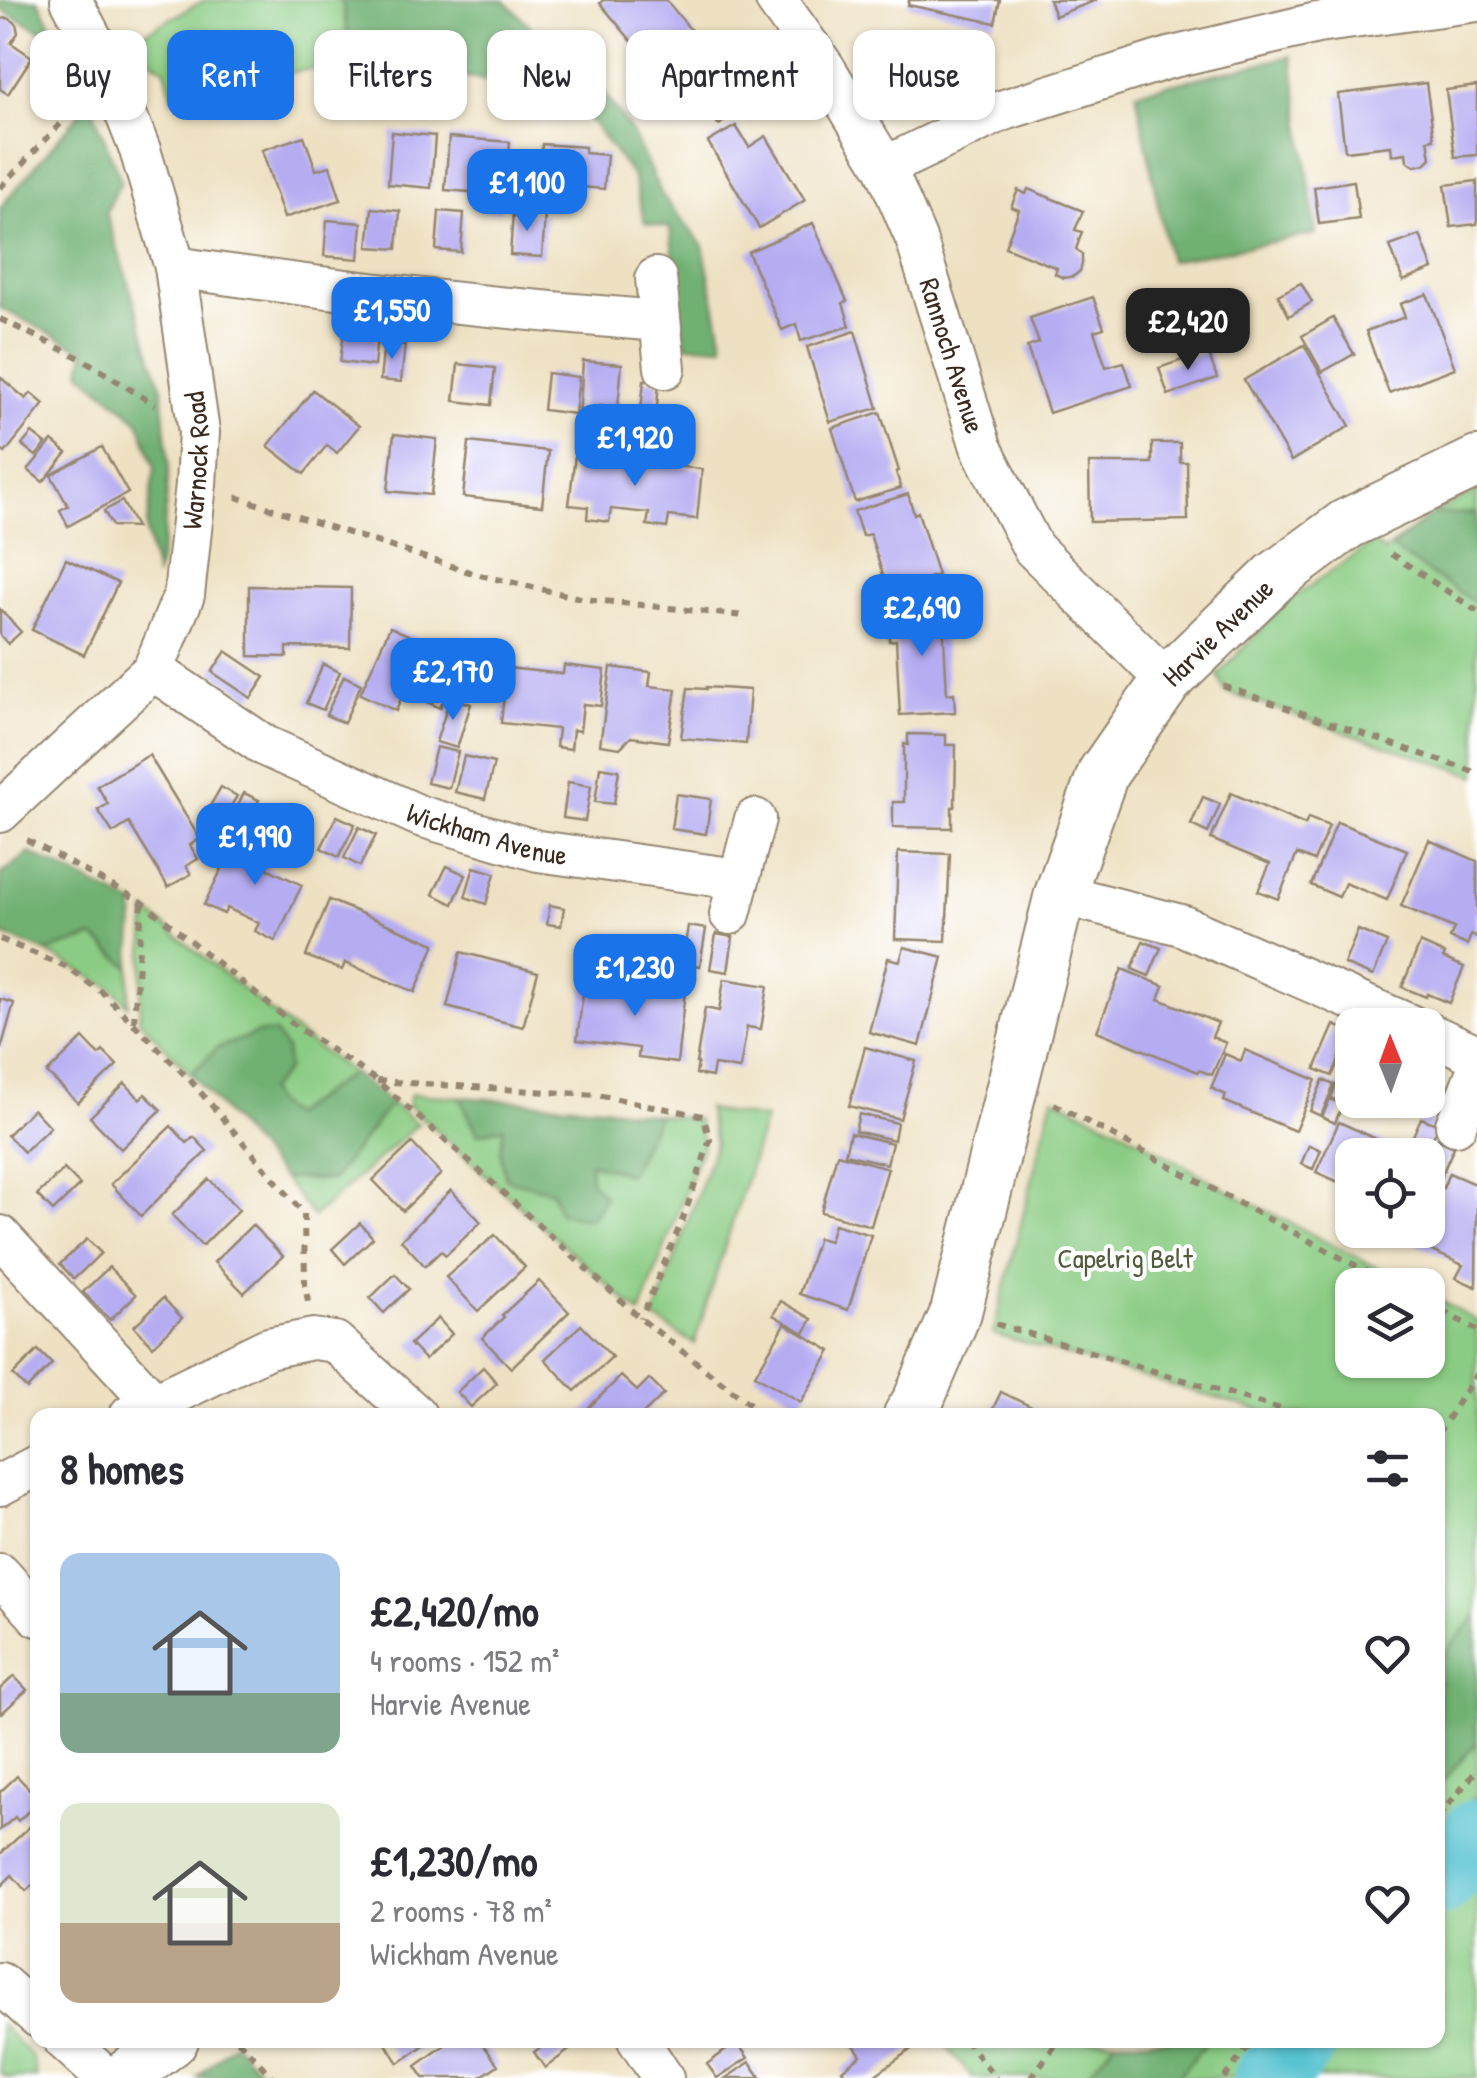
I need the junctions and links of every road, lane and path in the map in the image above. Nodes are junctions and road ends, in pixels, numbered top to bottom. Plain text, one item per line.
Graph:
1 (71, 0) edge
2 (776, 0) edge
3 (1477, 1) edge
4 (1336, 10) edge
5 (87, 30) edge
6 (64, 120) edge
7 (128, 120) edge
8 (886, 167) junction
9 (0, 188) edge
10 (175, 267) junction
11 (656, 278) dead end
12 (0, 319) edge
13 (660, 321) junction
14 (665, 368) dead end
15 (198, 432) junction
16 (1477, 462) edge
17 (196, 484) junction
18 (1347, 524) junction
19 (1477, 612) edge
20 (744, 616) dead end
21 (153, 670) junction
22 (1174, 673) junction
23 (1477, 773) edge
24 (754, 819) dead end
25 (10, 823) edge
26 (1060, 894) junction
27 (142, 902) junction
28 (0, 939) edge
29 (1371, 1008) edge
30 (134, 1022) junction
31 (1445, 1040) edge
32 (1477, 1054) edge
33 (1477, 1072) edge
34 (376, 1080) junction
35 (1012, 1082) junction
36 (1456, 1125) dead end
37 (0, 1236) edge
38 (1360, 1268) edge
39 (956, 1312) junction
40 (1445, 1313) edge
41 (642, 1318) junction
42 (1477, 1330) edge
43 (314, 1340) junction
44 (1477, 1373) edge
45 (142, 1408) edge
46 (408, 1408) edge
47 (755, 1408) edge
48 (914, 1408) edge
49 (1278, 1408) edge
50 (1445, 1421) edge
51 (30, 1469) edge
52 (0, 1485) edge
53 (0, 1574) edge
54 (30, 1607) edge
55 (1477, 1770) edge
56 (1445, 1809) edge
57 (0, 1983) edge
58 (30, 2009) edge
59 (73, 2048) edge
60 (162, 2048) edge
61 (245, 2048) edge
62 (643, 2048) edge
63 (972, 2048) edge
64 (1053, 2048) edge
65 (1248, 2048) edge
66 (106, 2078) edge
67 (123, 2078) edge
68 (273, 2078) edge
69 (664, 2078) edge
70 (996, 2078) edge
71 (1031, 2078) edge
72 (1224, 2078) edge

1 - 5 street, Warnock Road
2 - 8 street, Rannoch Avenue
3 - 4 street
4 - 8 street
6 - 9 path
7 - 10 street, Warnock Road
8 - 22 street, Rannoch Avenue
10 - 13 street
10 - 15 street, Warnock Road
11 - 13 street
12 - 15 path
13 - 14 street
15 - 17 street, Warnock Road
16 - 18 street, Harvie Avenue
17 - 20 path
17 - 21 street, Warnock Road
18 - 19 path
18 - 22 street, Harvie Avenue
21 - 24 street, Wickham Avenue
21 - 25 street, Warnock Road
22 - 23 path
22 - 26 street, Harvie Avenue
25 - 27 path
26 - 29 street
26 - 35 street, Harvie Avenue
27 - 30 path
27 - 34 path
28 - 30 path
30 - 43 path
31 - 32 street
33 - 36 street
34 - 41 path
34 - 41 path
35 - 38 path
35 - 39 street, Harvie Avenue
37 - 45 street
39 - 48 street, Harvie Avenue
39 - 49 path
40 - 42 path
41 - 47 path
43 - 45 street
43 - 46 street
44 - 50 path
51 - 52 street
53 - 54 street
55 - 56 path
57 - 58 street
59 - 66 street
60 - 67 street
61 - 68 path
62 - 69 street
63 - 70 path
64 - 71 path
65 - 72 path

